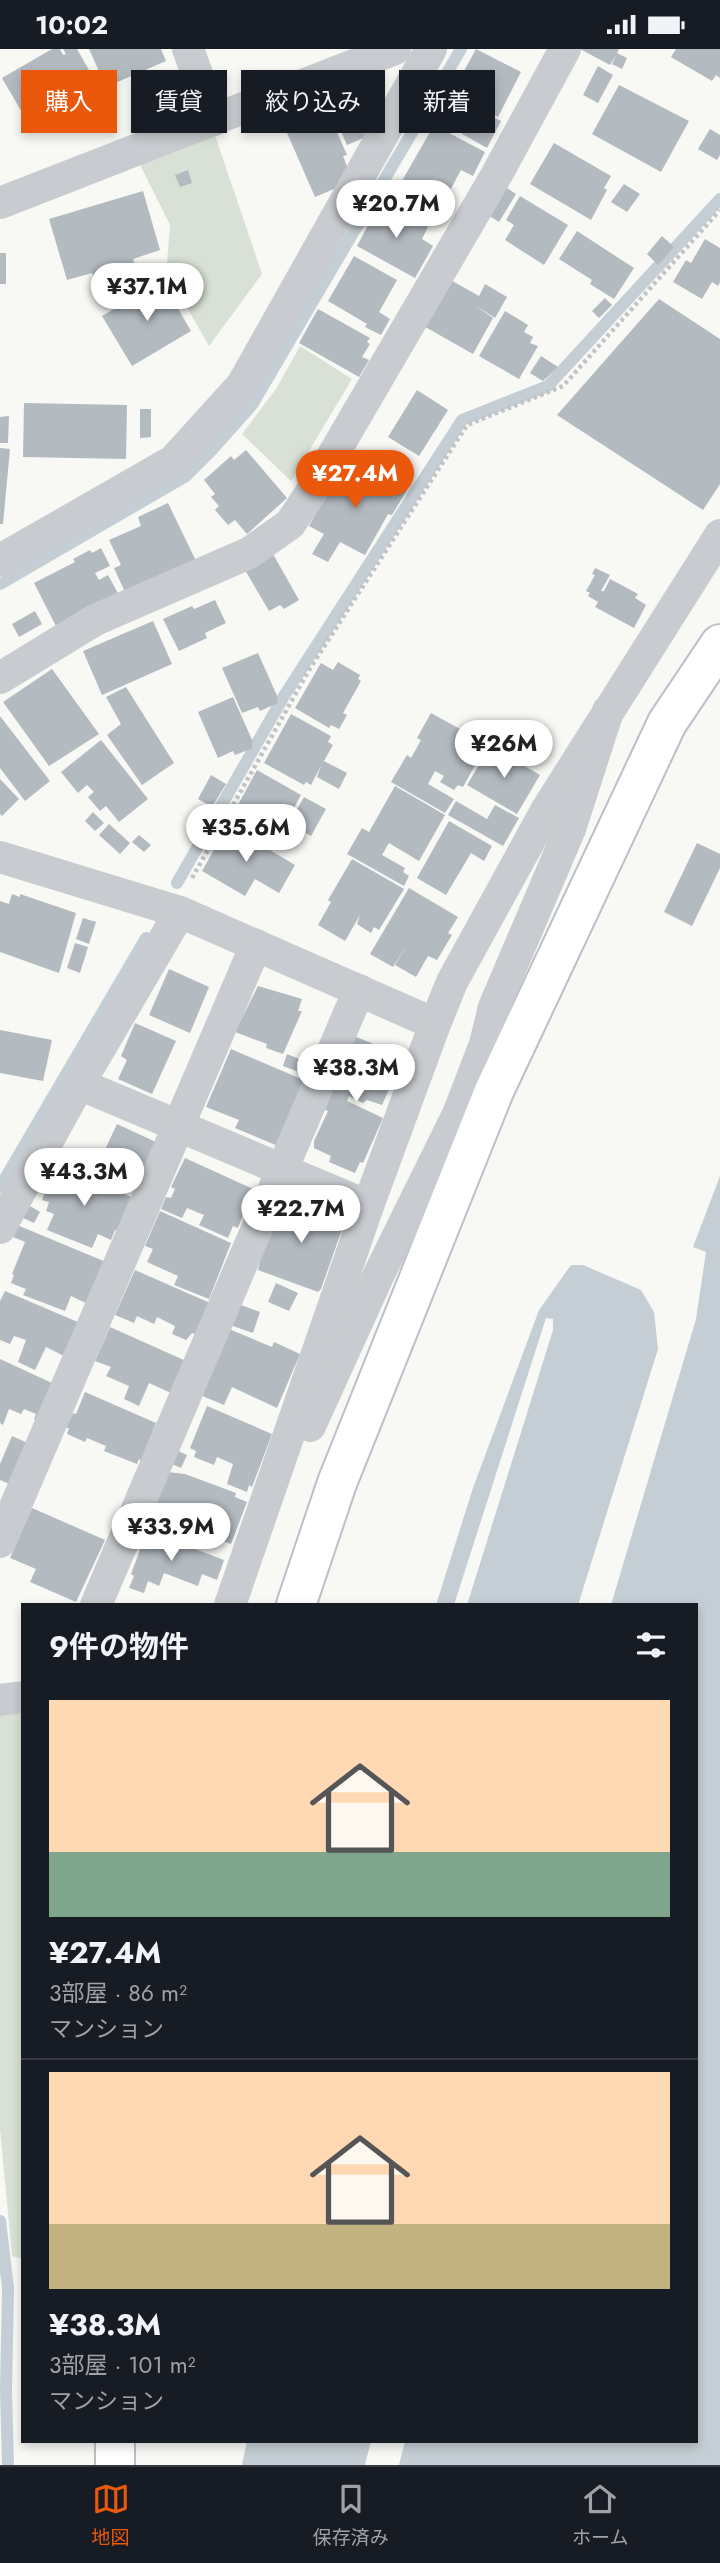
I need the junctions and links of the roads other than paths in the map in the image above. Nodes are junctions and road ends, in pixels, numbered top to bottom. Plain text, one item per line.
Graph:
1 (188, 49) edge
2 (395, 49) edge
3 (431, 49) edge
4 (565, 49) edge
5 (196, 70) edge
6 (227, 115) edge
7 (180, 133) edge
8 (0, 203) edge
9 (720, 535) edge
10 (0, 560) edge
11 (720, 644) edge
12 (0, 678) edge
13 (608, 711) junction
14 (0, 857) edge
15 (180, 912) junction
16 (256, 945) junction
17 (359, 990) junction
18 (435, 1024) junction
19 (79, 1084) junction
20 (483, 1085) junction
21 (179, 1126) junction
22 (282, 1170) junction
23 (368, 1206) junction
24 (0, 1228) edge
25 (270, 1484) junction
26 (0, 1542) edge
27 (97, 1603) edge
28 (231, 1603) edge
29 (297, 1603) edge
30 (21, 1697) edge
31 (0, 1700) edge
32 (115, 2443) edge
33 (115, 2465) edge

1 - 5 street
2 - 6 street
3 - 10 street
4 - 12 street
7 - 8 street
9 - 13 street
11 - 20 street
13 - 18 street
13 - 20 street
14 - 15 street
15 - 16 street
15 - 19 street
16 - 17 street
16 - 21 street
17 - 18 street
17 - 22 street
18 - 23 street
19 - 21 street
19 - 24 street
20 - 25 street
20 - 29 street
21 - 22 street
21 - 26 street
22 - 23 street
22 - 27 street
23 - 25 street
25 - 28 street
30 - 31 street
32 - 33 street

